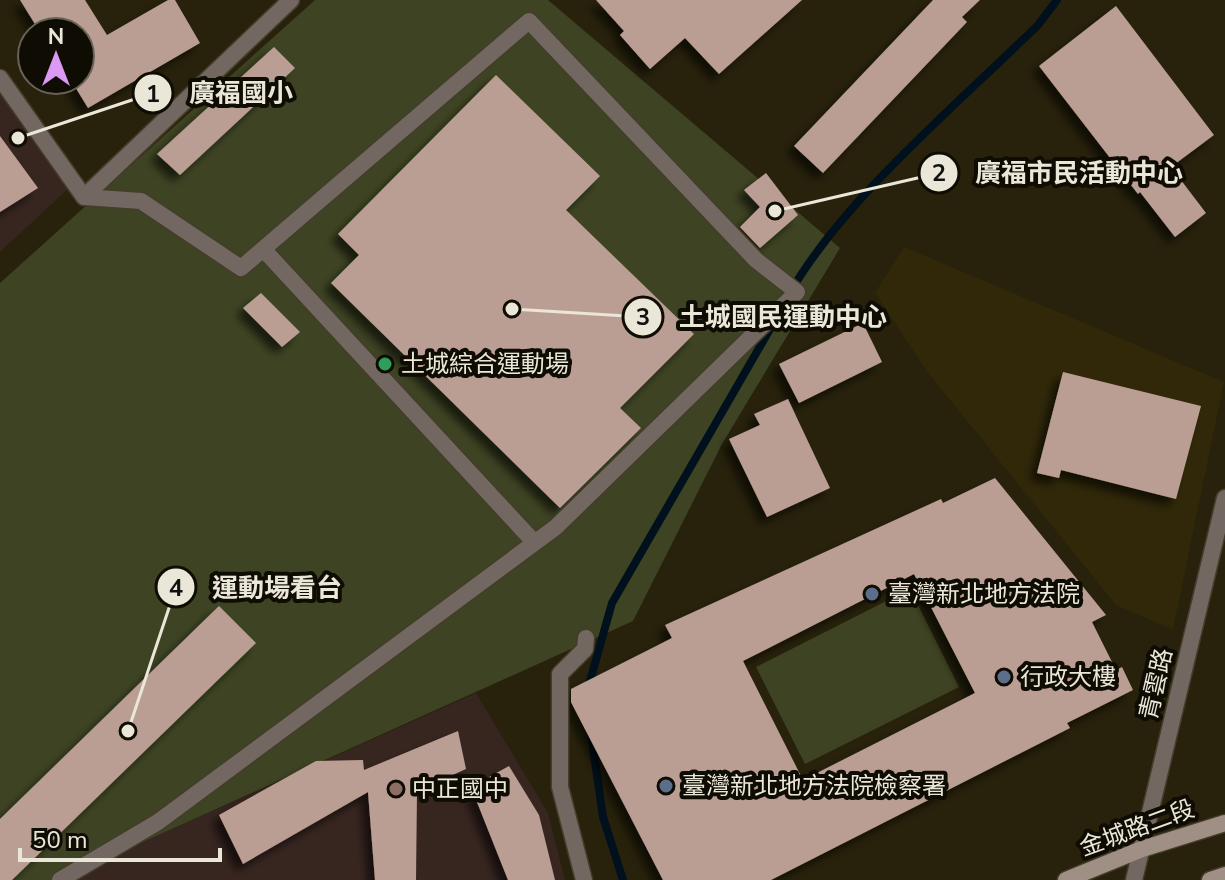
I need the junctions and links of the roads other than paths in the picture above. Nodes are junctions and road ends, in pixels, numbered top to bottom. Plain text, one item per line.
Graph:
1 (291, 0) edge
2 (0, 78) edge
3 (84, 197) junction
4 (264, 250) junction
5 (1225, 498) edge
6 (534, 542) junction
7 (586, 638) dead end
8 (1225, 823) edge
9 (1142, 849) junction
10 (1225, 875) edge
11 (60, 880) edge
12 (584, 880) edge
13 (1066, 880) edge
14 (1134, 880) edge
15 (1210, 880) edge

1 - 3 street
2 - 3 street
3 - 4 street
4 - 6 street
4 - 6 street
5 - 9 street, 青雲路
6 - 11 street
7 - 12 street
8 - 9 main road, 金城路二段
9 - 13 main road, 金城路二段
9 - 14 street, 青雲路
10 - 15 main road

